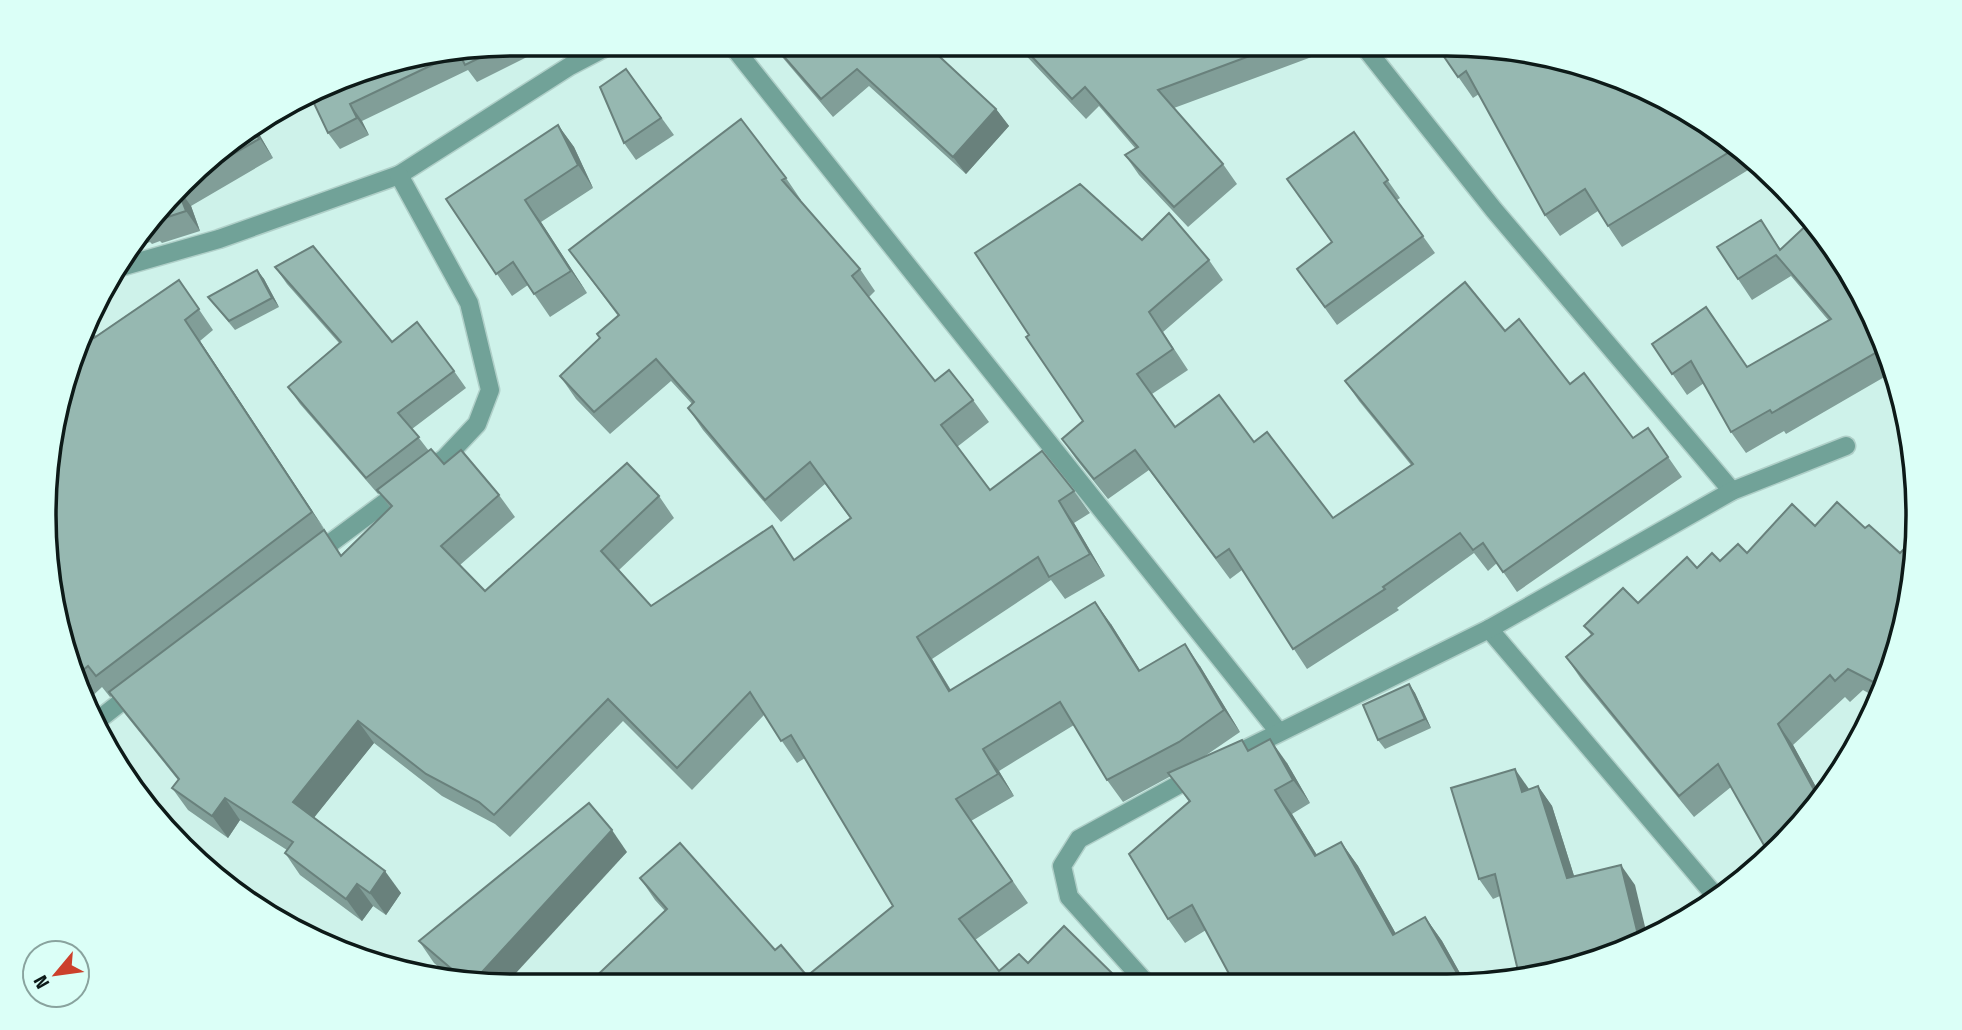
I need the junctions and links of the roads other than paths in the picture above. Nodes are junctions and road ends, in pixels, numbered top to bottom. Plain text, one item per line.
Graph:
1 (589, 56) edge
2 (741, 56) edge
3 (1372, 56) edge
4 (399, 175) junction
5 (130, 264) edge
6 (1846, 446) dead end
7 (1732, 491) junction
8 (303, 564) edge
9 (1489, 629) junction
10 (153, 677) edge
11 (102, 717) edge
12 (1279, 731) junction
13 (1711, 890) edge
14 (1138, 974) edge

1 - 4 street
2 - 12 street
3 - 7 street
4 - 5 street
4 - 8 street
6 - 7 street
7 - 9 street
9 - 12 street
9 - 13 street
10 - 11 street
12 - 14 street

